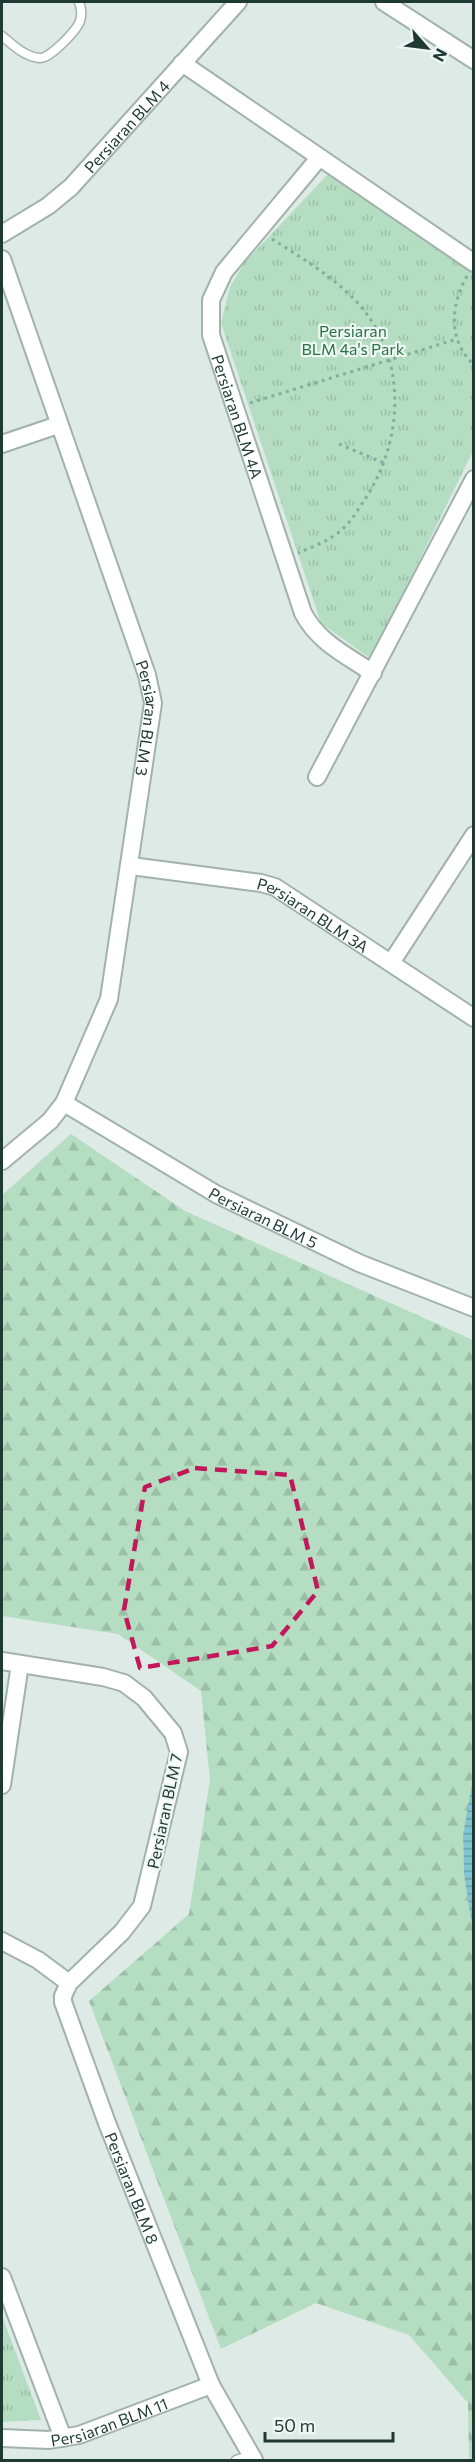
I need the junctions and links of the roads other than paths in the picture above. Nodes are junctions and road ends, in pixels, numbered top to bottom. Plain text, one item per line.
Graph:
1 (80, 2) edge
2 (238, 2) edge
3 (384, 2) edge
4 (2, 36) edge
5 (474, 60) edge
6 (182, 63) junction
7 (319, 158) junction
8 (2, 234) edge
9 (2, 259) edge
10 (471, 268) edge
11 (58, 425) junction
12 (2, 444) edge
13 (474, 479) edge
14 (373, 673) junction
15 (317, 777) dead end
16 (474, 835) edge
17 (131, 866) junction
18 (391, 963) junction
19 (474, 1018) edge
20 (64, 1103) junction
21 (2, 1161) edge
22 (474, 1308) edge
23 (2, 1661) edge
24 (20, 1664) junction
25 (2, 1785) edge
26 (2, 1941) edge
27 (69, 1983) junction
28 (2, 2277) edge
29 (211, 2385) junction
30 (2, 2438) edge
31 (63, 2438) junction
32 (247, 2458) edge

1 - 4 lane
2 - 6 street, Persiaran BLM 4
3 - 5 street
6 - 7 street
6 - 8 street, Persiaran BLM 4
7 - 10 street
7 - 14 street, Persiaran BLM 4A
9 - 11 street, Persiaran BLM 3
11 - 12 street
11 - 17 street, Persiaran BLM 3
13 - 14 street
14 - 15 street
16 - 18 street
17 - 18 street, Persiaran BLM 3A
17 - 20 street, Persiaran BLM 3
18 - 19 street, Persiaran BLM 3A
20 - 21 street, Persiaran BLM 3
20 - 22 street, Persiaran BLM 5
23 - 24 street, Persiaran BLM 7
24 - 25 street
24 - 27 street, Persiaran BLM 7
26 - 27 street
27 - 29 street, Persiaran BLM 8
28 - 31 street
29 - 31 street, Persiaran BLM 11
29 - 32 street, Persiaran BLM 8
30 - 31 street, Persiaran BLM 11

